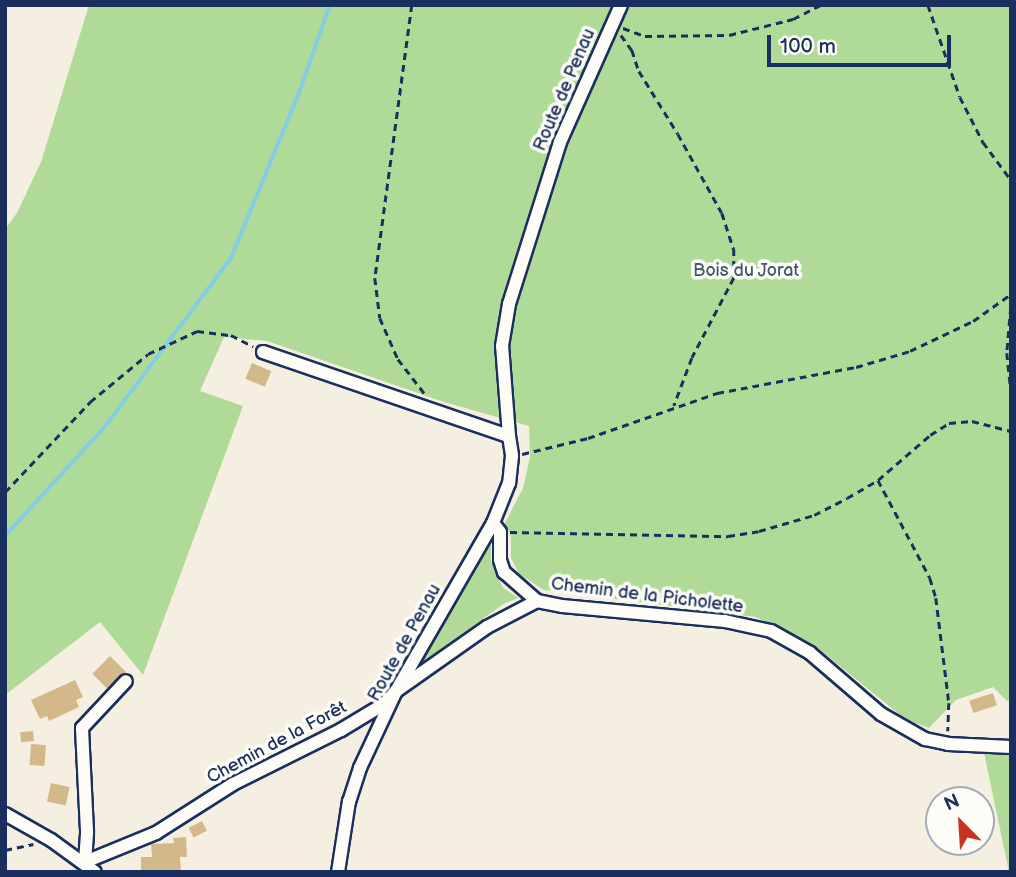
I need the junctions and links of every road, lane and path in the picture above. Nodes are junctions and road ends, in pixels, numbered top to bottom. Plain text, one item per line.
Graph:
1 (412, 5) edge
2 (621, 5) edge
3 (821, 5) edge
4 (929, 5) edge
5 (613, 24) junction
6 (1011, 180) edge
7 (1011, 295) edge
8 (1011, 307) edge
9 (263, 352) joint
10 (1011, 391) edge
11 (674, 406) junction
12 (439, 410) junction
13 (1011, 431) edge
14 (509, 436) junction
15 (512, 456) junction
16 (878, 480) junction
17 (5, 492) edge
18 (496, 527) junction
19 (537, 601) junction
20 (126, 681) dead end
21 (396, 691) junction
22 (948, 744) junction
23 (1011, 747) edge
24 (5, 814) edge
25 (51, 840) junction
26 (5, 850) edge
27 (85, 862) junction
28 (95, 872) edge
29 (338, 872) edge

1 - 12 path
2 - 5 street, Route de Penau
3 - 5 path
4 - 6 path
5 - 11 path
5 - 14 street, Route de Penau
7 - 11 path
8 - 10 path
9 - 12 street
9 - 17 path
11 - 15 path
12 - 14 street
13 - 16 path
14 - 15 street, Route de Penau
15 - 18 street, Route de Penau
16 - 18 path
16 - 22 path
18 - 19 street
18 - 21 street, Route de Penau
19 - 21 street, Chemin de la Forêt
19 - 22 street, Chemin de la Picholette
20 - 27 street
21 - 27 street, Chemin de la Forêt
21 - 29 street, Route de Penau
22 - 23 street, Chemin de la Picholette
24 - 25 street
25 - 26 path
25 - 27 street
27 - 28 street

